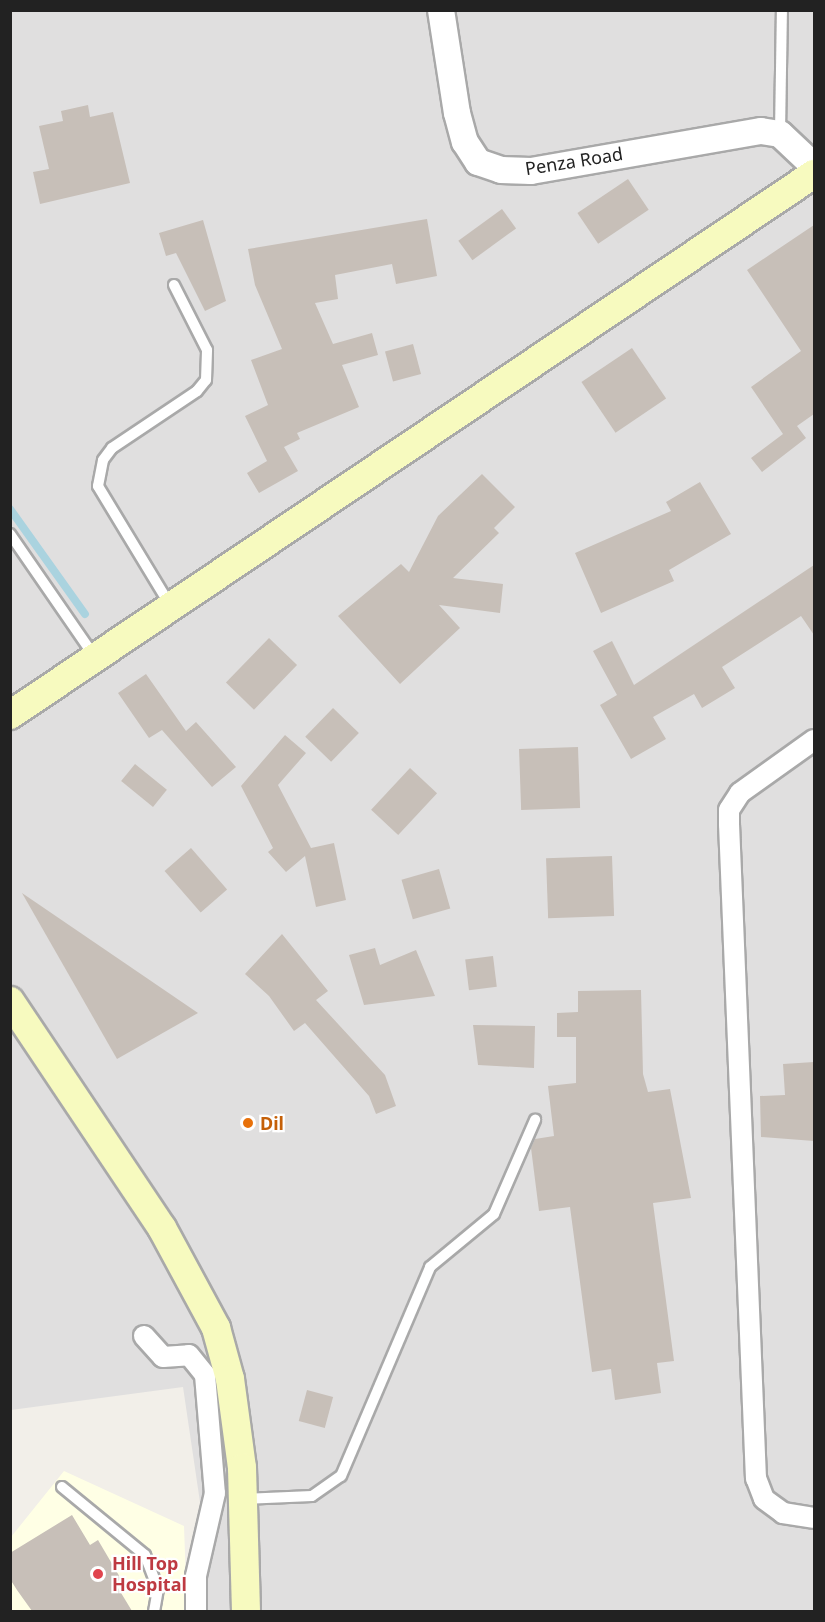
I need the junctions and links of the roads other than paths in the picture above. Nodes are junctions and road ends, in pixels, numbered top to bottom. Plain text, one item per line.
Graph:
1 (441, 10) edge
2 (782, 10) edge
3 (780, 134) junction
4 (814, 166) edge
5 (814, 174) edge
6 (174, 285) dead end
7 (10, 534) edge
8 (171, 607) junction
9 (96, 657) junction
10 (10, 715) edge
11 (814, 740) edge
12 (10, 1001) edge
13 (535, 1120) dead end
14 (144, 1336) dead end
15 (63, 1487) dead end
16 (243, 1499) junction
17 (814, 1518) edge
18 (154, 1611) edge
19 (196, 1611) edge
20 (246, 1611) edge

1 - 3 street, Penza Road
2 - 3 lane
3 - 4 street
5 - 8 main road
6 - 8 lane
7 - 9 lane
8 - 9 main road
9 - 10 main road
11 - 17 street
12 - 16 main road
13 - 16 lane
14 - 19 street
15 - 18 lane
16 - 20 main road

